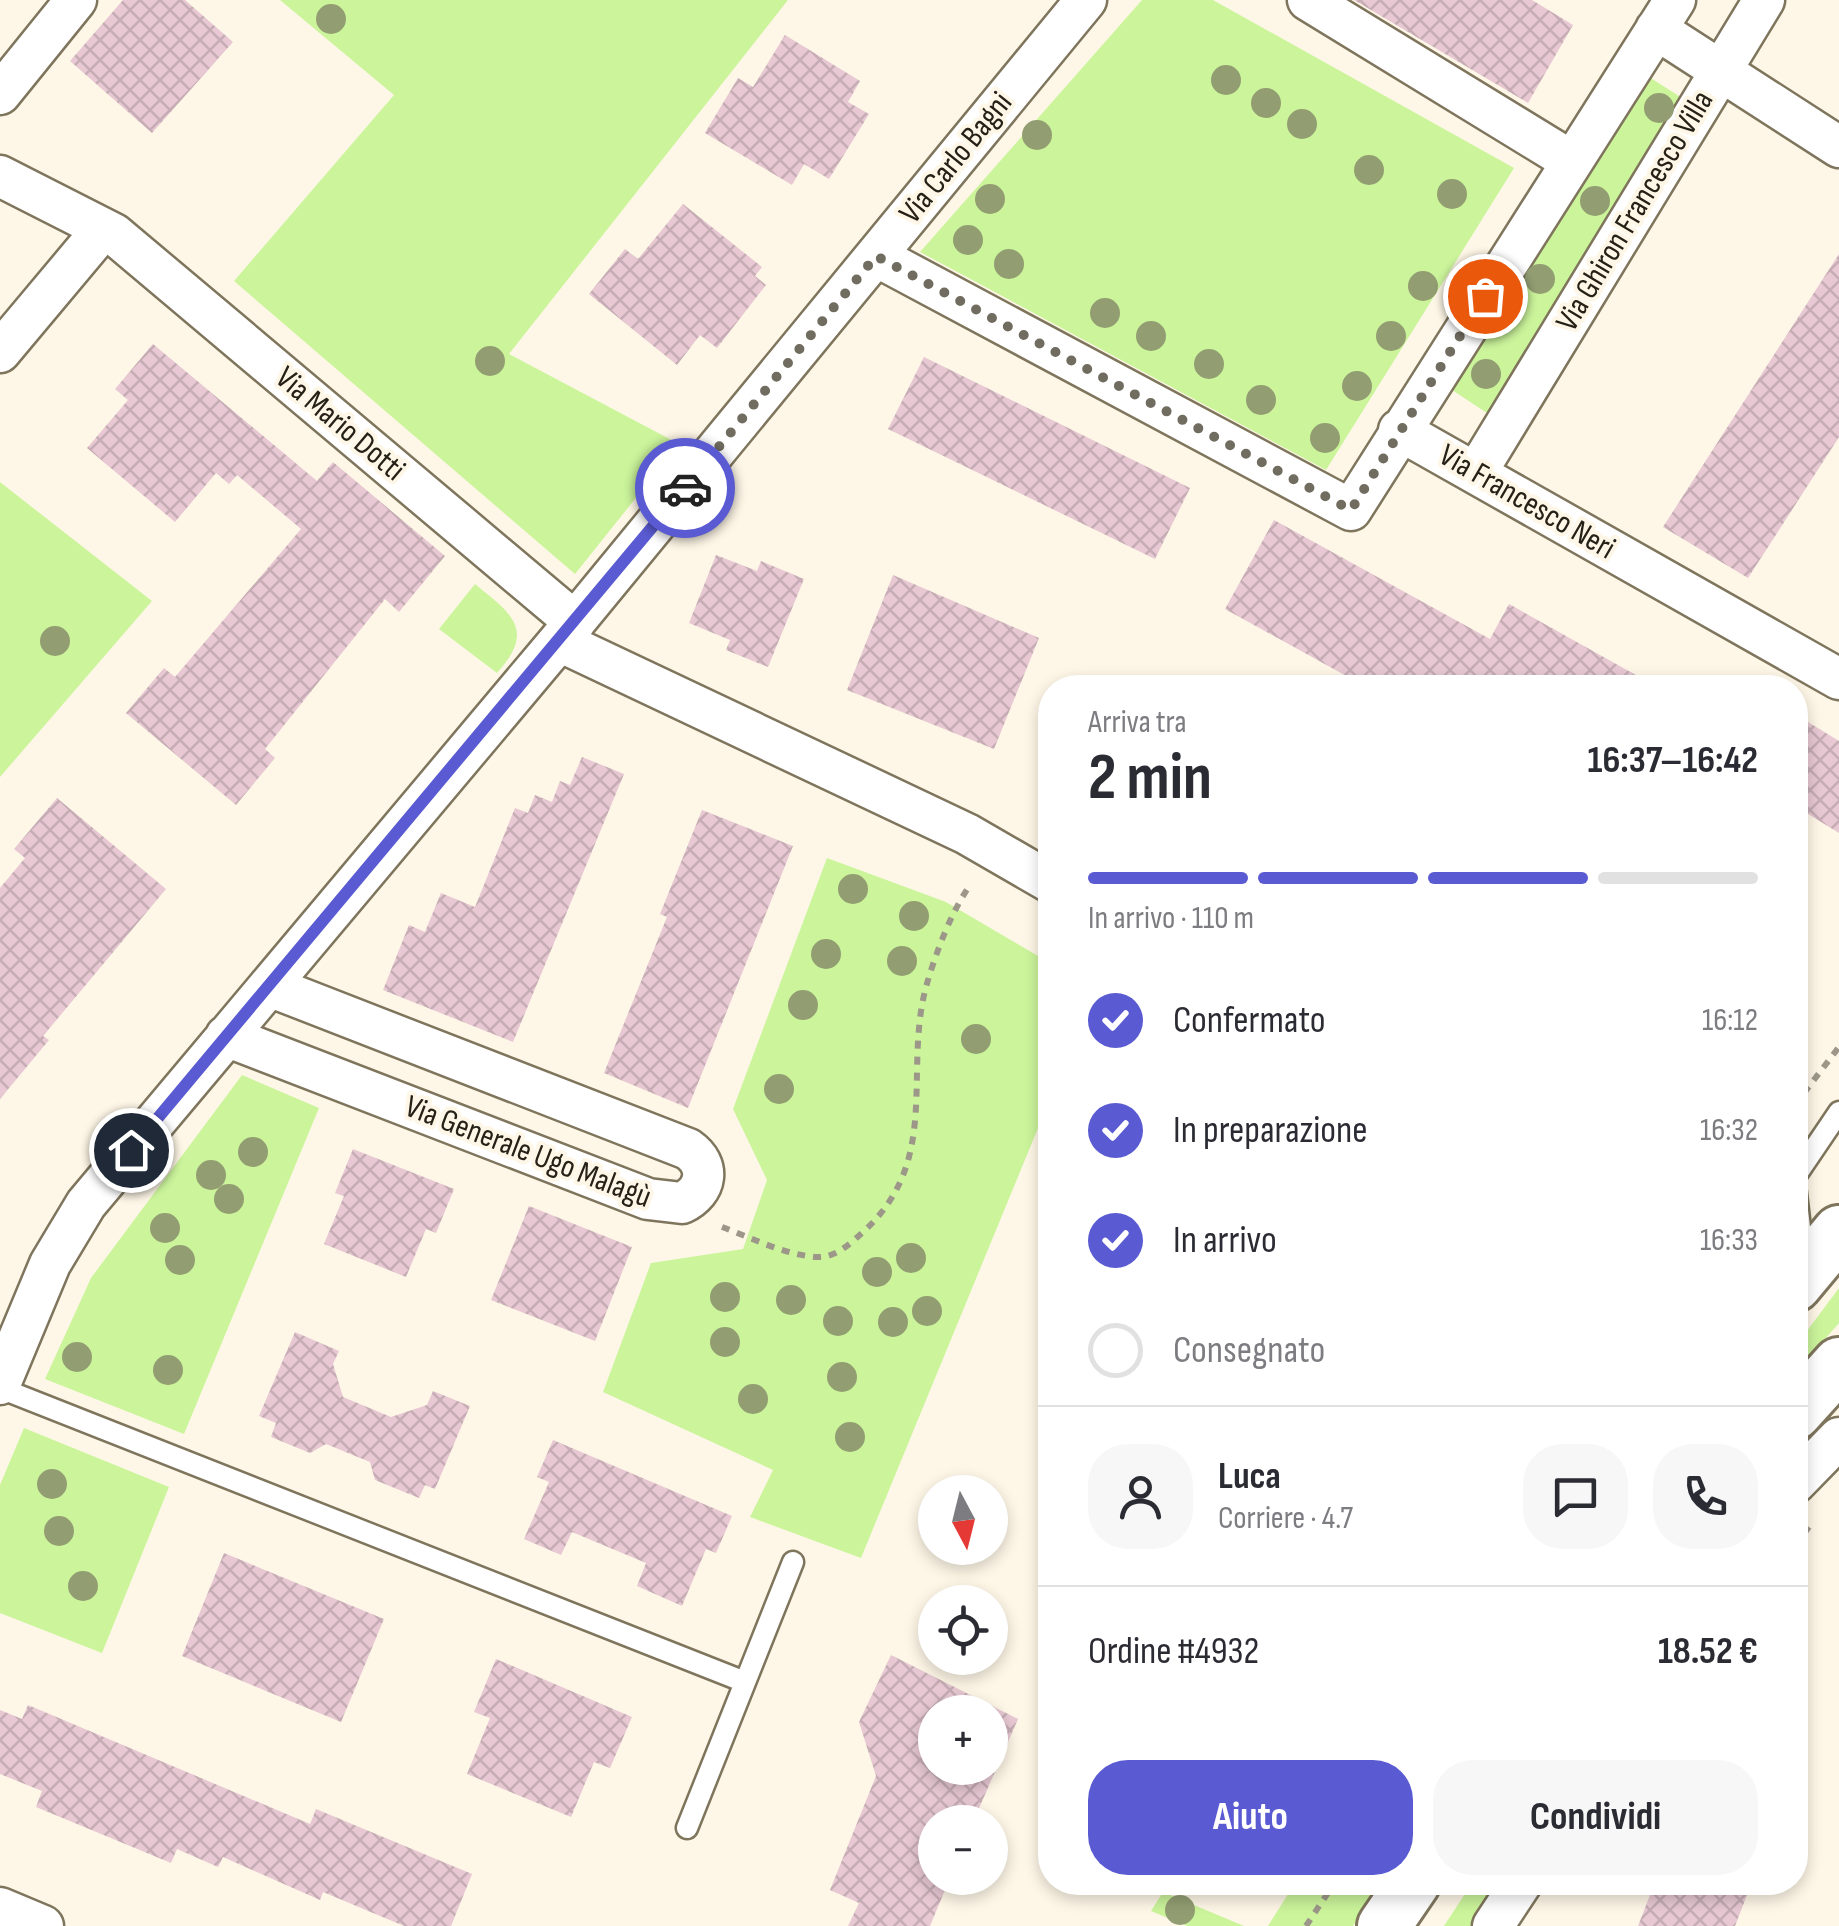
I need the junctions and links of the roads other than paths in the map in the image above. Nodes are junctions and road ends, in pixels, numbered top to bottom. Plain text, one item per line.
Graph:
1 (76, 0) edge
2 (1086, 0) edge
3 (1308, 0) edge
4 (1764, 0) edge
5 (1665, 14) edge
6 (1720, 70) junction
7 (0, 94) edge
8 (1839, 147) edge
9 (1571, 161) junction
10 (0, 176) edge
11 (103, 229) junction
12 (876, 256) junction
13 (0, 352) edge
14 (1399, 430) junction
15 (1476, 473) junction
16 (567, 632) junction
17 (1839, 680) edge
18 (1038, 875) edge
19 (268, 986) junction
20 (226, 1036) junction
21 (1839, 1112) edge
22 (1808, 1161) edge
23 (1839, 1232) edge
24 (1808, 1269) edge
25 (1839, 1364) edge
26 (0, 1386) edge
27 (1808, 1398) edge
28 (1839, 1438) edge
29 (1808, 1469) edge
30 (793, 1562) dead end
31 (746, 1682) junction
32 (687, 1828) dead end
33 (1405, 1895) edge
34 (1513, 1895) edge
35 (0, 1908) edge
36 (43, 1926) edge
37 (1384, 1926) edge
38 (1493, 1926) edge

1 - 7 street
2 - 12 street, Via Carlo Bagni
3 - 9 street
4 - 6 street, Via Ghiron Francesco Villa
5 - 6 street
5 - 9 street
6 - 8 street
6 - 15 street, Via Ghiron Francesco Villa
9 - 14 street
10 - 11 street, Via Mario Dotti
11 - 13 street
11 - 16 street, Via Mario Dotti
12 - 14 street, Via Francesco Neri
12 - 16 street, Via Carlo Bagni
14 - 15 street, Via Francesco Neri
15 - 17 street, Via Francesco Neri
16 - 18 street
16 - 19 street
19 - 20 street
19 - 20 street, Via Generale Ugo Malagù
20 - 26 street
21 - 22 lane
23 - 24 street
25 - 27 street
26 - 31 lane
28 - 29 street
30 - 31 lane
31 - 32 lane
33 - 37 street
34 - 38 street
35 - 36 street

